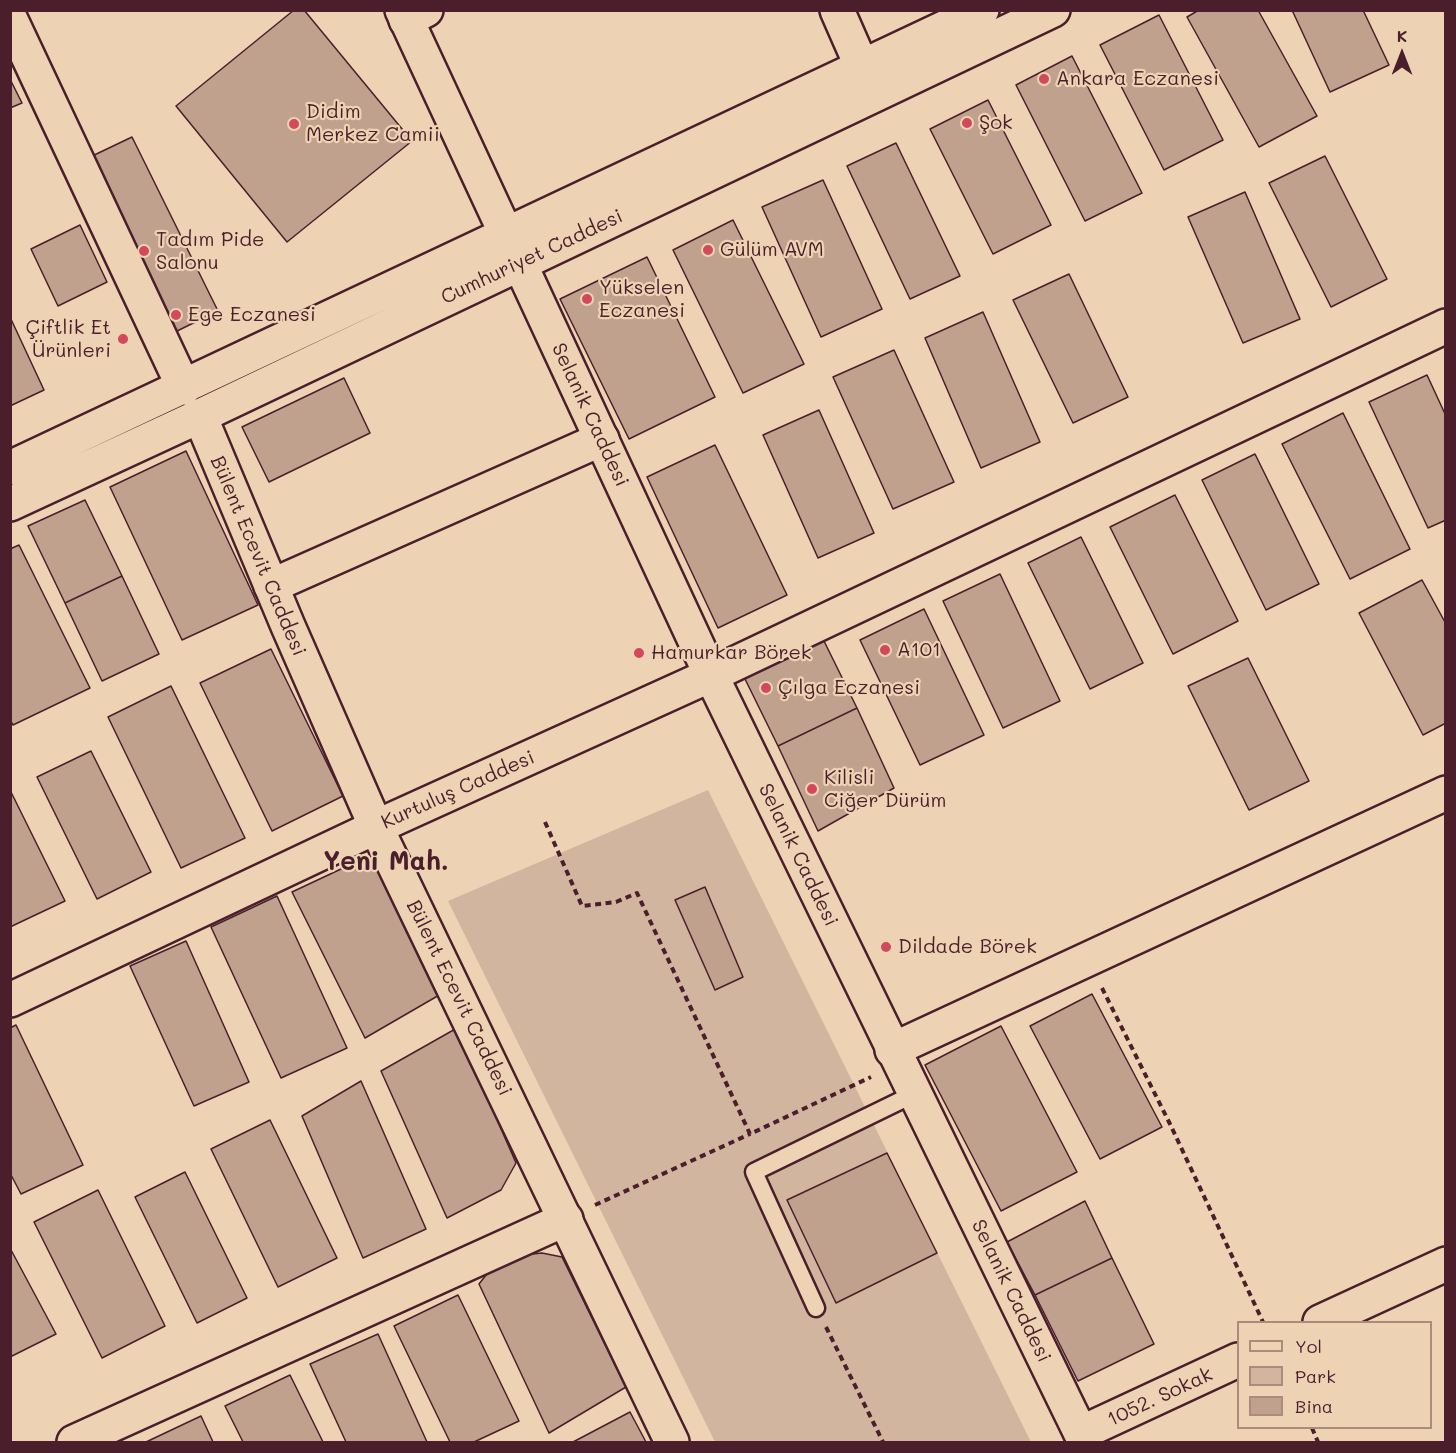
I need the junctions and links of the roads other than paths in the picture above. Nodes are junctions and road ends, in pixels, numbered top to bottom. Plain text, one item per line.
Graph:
1 (837, 10) edge
2 (982, 10) edge
3 (1053, 10) edge
4 (412, 14) edge
5 (10, 18) edge
6 (862, 67) junction
7 (513, 249) junction
8 (1446, 326) edge
9 (184, 388) junction
10 (200, 416) junction
11 (602, 440) junction
12 (10, 468) edge
13 (10, 504) edge
14 (271, 586) junction
15 (711, 675) junction
16 (1446, 793) edge
17 (376, 827) junction
18 (10, 1000) edge
19 (895, 1057) junction
20 (914, 1094) junction
21 (566, 1219) junction
22 (1446, 1264) edge
23 (816, 1308) road end
24 (1324, 1321) edge
25 (1237, 1361) edge
26 (1083, 1438) edge
27 (74, 1443) edge
28 (672, 1443) edge

1 - 6 street
2 - 6 street, Cumhuriyet Caddesi
3 - 7 street, Cumhuriyet Caddesi
4 - 7 street, Selanik Caddesi
5 - 9 street
6 - 7 street, Cumhuriyet Caddesi
7 - 9 street, Cumhuriyet Caddesi
7 - 10 street, Cumhuriyet Caddesi
7 - 11 street, Selanik Caddesi
8 - 15 street, Kurtuluş Caddesi
9 - 12 street, Cumhuriyet Caddesi
10 - 13 street, Cumhuriyet Caddesi
10 - 14 street, Bülent Ecevit Caddesi
11 - 14 street
11 - 15 street, Selanik Caddesi
14 - 17 street, Bülent Ecevit Caddesi
15 - 17 street, Kurtuluş Caddesi
15 - 19 street, Selanik Caddesi
16 - 19 street
17 - 18 street, Kurtuluş Caddesi
17 - 21 street, Bülent Ecevit Caddesi
19 - 20 street, Selanik Caddesi
20 - 23 lane
20 - 26 street, Selanik Caddesi
21 - 27 street
21 - 28 street, Bülent Ecevit Caddesi
22 - 24 street
25 - 26 street, 1052. Sokak

